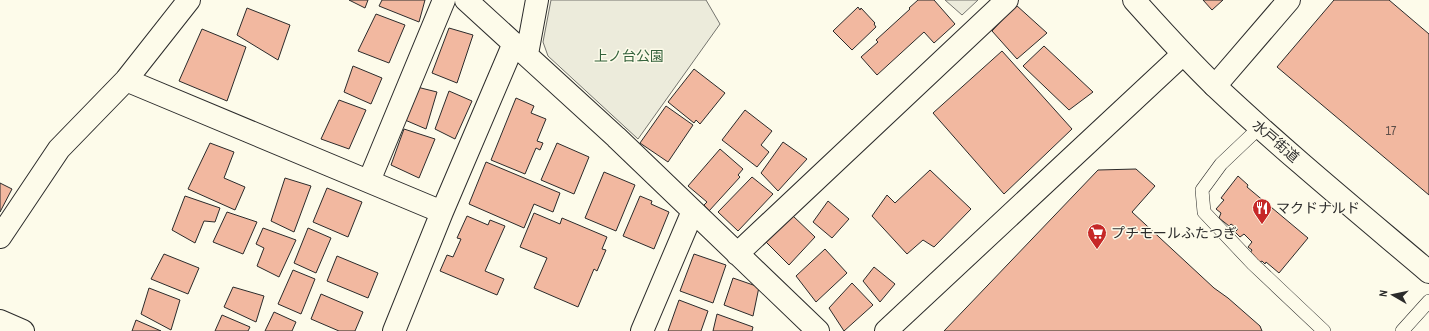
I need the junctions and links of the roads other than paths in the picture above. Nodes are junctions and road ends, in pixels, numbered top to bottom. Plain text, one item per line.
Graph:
1 (444, 0) edge
2 (466, 0) edge
3 (537, 0) edge
4 (1007, 0) edge
5 (1134, 0) edge
6 (1289, 0) edge
7 (183, 2) edge
8 (520, 49) junction
9 (1183, 54) junction
10 (126, 80) junction
11 (1215, 86) junction
12 (1260, 127) junction
13 (369, 181) junction
14 (693, 211) junction
15 (442, 212) junction
16 (0, 237) edge
17 (737, 254) junction
18 (1429, 272) edge
19 (1429, 301) edge
20 (0, 321) edge
21 (23, 331) edge
22 (394, 331) edge
23 (642, 331) edge
24 (818, 331) edge
25 (886, 331) edge
26 (1324, 331) edge
27 (1402, 331) edge

1 - 13 main road
2 - 8 main road
3 - 8 main road
4 - 17 main road
5 - 9 main road, 水戸街道
6 - 11 main road
7 - 10 main road
8 - 14 main road
8 - 15 main road
9 - 11 main road, 水戸街道
9 - 25 main road
10 - 13 main road
10 - 16 main road
11 - 12 main road, 水戸街道
12 - 18 main road, 水戸街道
12 - 26 lane
13 - 15 main road
14 - 17 main road
14 - 23 main road
15 - 22 main road
17 - 24 main road
19 - 27 lane
20 - 21 main road

